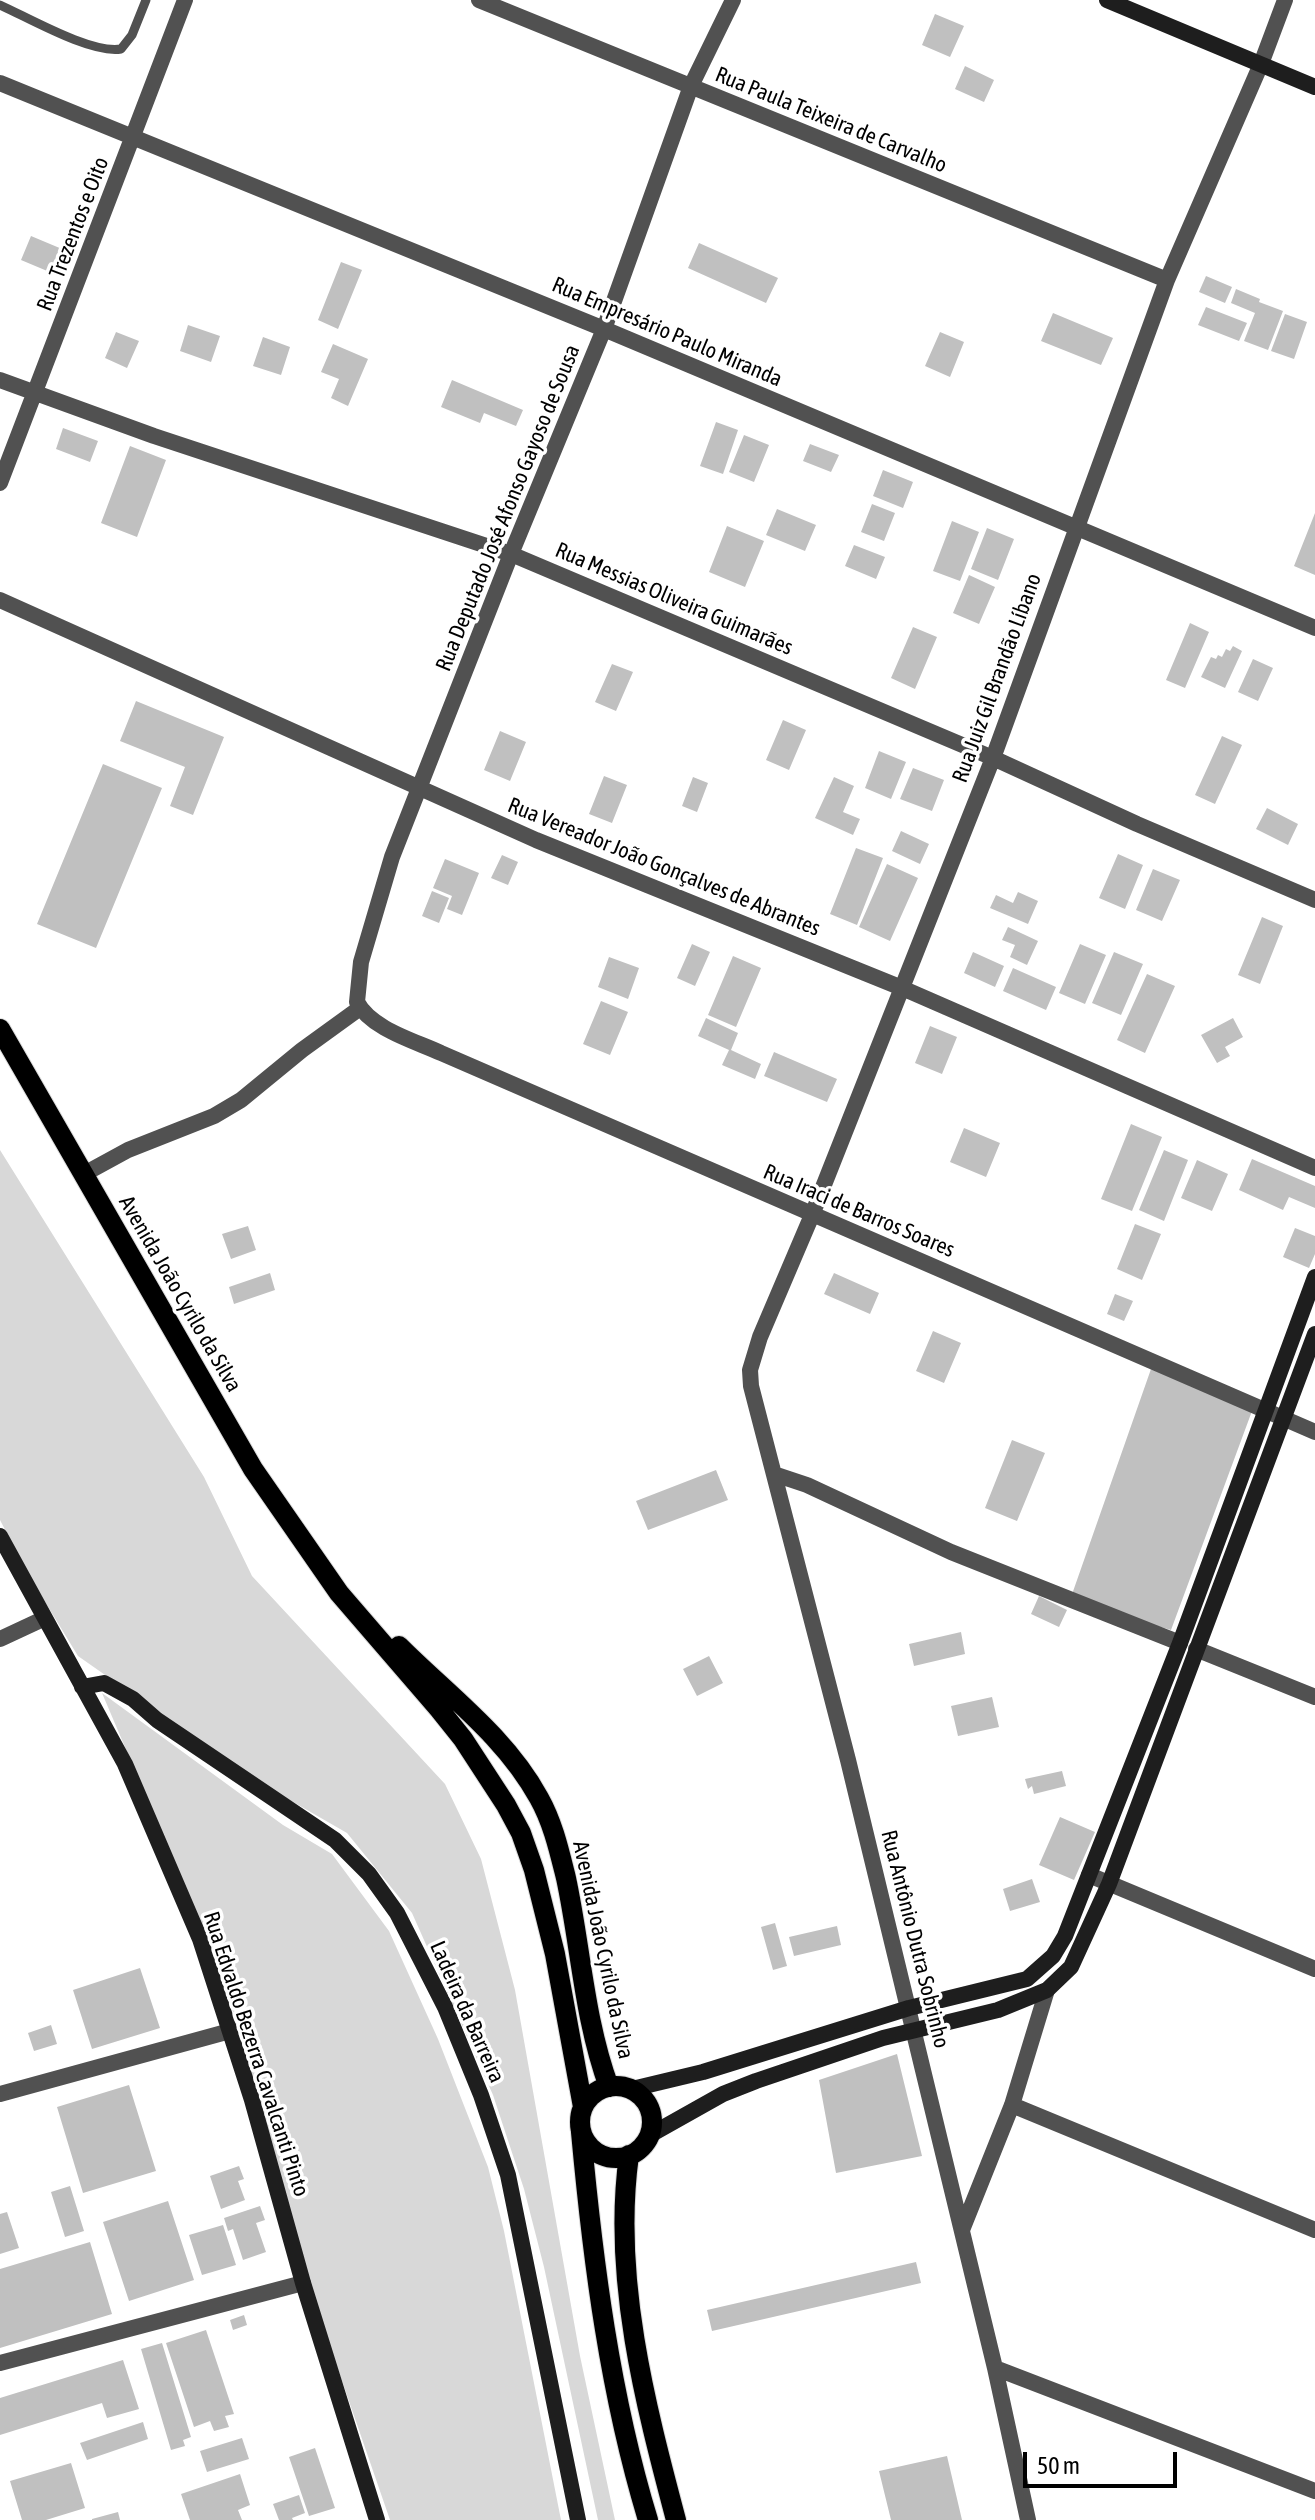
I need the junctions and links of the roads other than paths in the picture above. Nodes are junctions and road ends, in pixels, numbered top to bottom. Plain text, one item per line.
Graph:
1 (146, 0) edge
2 (185, 0) edge
3 (479, 0) edge
4 (733, 0) edge
5 (1107, 0) edge
6 (1285, 0) edge
7 (0, 5) edge
8 (1261, 64) junction
9 (0, 83) edge
10 (691, 86) junction
11 (1315, 87) edge
12 (134, 136) junction
13 (1167, 280) junction
14 (604, 329) junction
15 (0, 380) edge
16 (36, 394) junction
17 (0, 483) edge
18 (1075, 528) junction
19 (511, 554) junction
20 (0, 600) edge
21 (1315, 628) edge
22 (993, 758) junction
23 (418, 788) junction
24 (1315, 900) edge
25 (902, 988) junction
26 (360, 1008) junction
27 (0, 1029) edge
28 (1315, 1168) edge
29 (84, 1174) junction
30 (812, 1215) junction
31 (1315, 1277) edge
32 (1315, 1334) edge
33 (750, 1370) joint
34 (1264, 1410) junction
35 (1282, 1418) junction
36 (1315, 1432) edge
37 (774, 1474) junction
38 (0, 1536) edge
39 (328, 1576) junction
40 (43, 1619) junction
41 (0, 1639) edge
42 (1180, 1643) junction
43 (1196, 1649) junction
44 (82, 1687) junction
45 (1315, 1697) edge
46 (1089, 1875) junction
47 (1109, 1884) junction
48 (1315, 1969) edge
49 (1047, 1990) junction
50 (909, 2008) junction
51 (914, 2029) junction
52 (230, 2031) junction
53 (609, 2087) junction
54 (632, 2089) junction
55 (0, 2094) edge
56 (1012, 2105) junction
57 (583, 2107) junction
58 (581, 2132) junction
59 (650, 2135) junction
60 (629, 2155) junction
61 (962, 2230) junction
62 (1315, 2230) edge
63 (303, 2283) junction
64 (0, 2363) edge
65 (995, 2368) junction
66 (1315, 2491) edge
67 (377, 2520) edge
68 (578, 2520) edge
69 (648, 2520) edge
70 (676, 2520) edge
71 (1028, 2520) edge

1 - 7 lane
2 - 12 street, Rua Trezentos e Oito
3 - 10 street, Rua Paula Teixeira de Carvalho
4 - 10 street, Rua Deputado José Afonso Gayoso de Sousa
5 - 8 main road
6 - 8 street, Rua Juiz Gil Brandão Líbano
8 - 11 main road
8 - 13 street, Rua Juiz Gil Brandão Líbano
9 - 12 street, Rua Empresário Paulo Miranda
10 - 13 street, Rua Paula Teixeira de Carvalho
10 - 14 street, Rua Deputado José Afonso Gayoso de Sousa
12 - 14 street, Rua Empresário Paulo Miranda
12 - 16 street, Rua Trezentos e Oito
13 - 18 street, Rua Juiz Gil Brandão Líbano
14 - 18 street, Rua Empresário Paulo Miranda
14 - 19 street, Rua Deputado José Afonso Gayoso de Sousa
15 - 16 street, Rua Messias Oliveira Guimarães
16 - 17 street, Rua Trezentos e Oito
16 - 19 street, Rua Messias Oliveira Guimarães
18 - 21 street, Rua Empresário Paulo Miranda
18 - 22 street, Rua Juiz Gil Brandão Líbano
19 - 22 street, Rua Messias Oliveira Guimarães
19 - 23 street, Rua Deputado José Afonso Gayoso de Sousa
20 - 23 street, Rua Vereador João Gonçalves de Abrantes
22 - 24 street, Rua Messias Oliveira Guimarães
22 - 25 street, Rua Juiz Gil Brandão Líbano
23 - 25 street, Rua Vereador João Gonçalves de Abrantes
23 - 26 street, Rua Deputado José Afonso Gayoso de Sousa
25 - 28 street, Rua Vereador João Gonçalves de Abrantes
25 - 30 street, Rua Juiz Gil Brandão Líbano
26 - 29 street
26 - 30 street, Rua Iraci de Barros Soares
27 - 29 main road, Avenida João Cyrilo da Silva
29 - 39 main road, Avenida João Cyrilo da Silva
30 - 33 street, Rua Juiz Gil Brandão Líbano
30 - 34 street, Rua Iraci de Barros Soares
31 - 34 main road
32 - 35 main road
33 - 37 street, Rua Antônio Dutra Sobrinho
34 - 35 street, Rua Iraci de Barros Soares
34 - 42 main road
35 - 36 street, Rua Iraci de Barros Soares
35 - 43 main road
37 - 42 street
37 - 50 street, Rua Antônio Dutra Sobrinho
38 - 40 main road, Rua Edvaldo Bezerra Cavalcanti Pinto
39 - 53 main road, Avenida João Cyrilo da Silva
39 - 57 main road, Avenida João Cyrilo da Silva
40 - 41 street
40 - 44 main road, Rua Edvaldo Bezerra Cavalcanti Pinto
42 - 46 main road
43 - 45 street
43 - 47 main road
44 - 52 main road, Rua Edvaldo Bezerra Cavalcanti Pinto
44 - 68 main road, Ladeira da Barreira
46 - 47 street
46 - 50 main road
47 - 48 street
47 - 49 main road
49 - 51 main road
49 - 56 street
50 - 51 street, Rua Antônio Dutra Sobrinho
50 - 54 main road
51 - 59 main road
51 - 61 street, Rua Antônio Dutra Sobrinho
52 - 55 street
52 - 63 main road, Rua Edvaldo Bezerra Cavalcanti Pinto
53 - 54 main road, Avenida João Cyrilo da Silva
53 - 57 main road, Avenida João Cyrilo da Silva
54 - 59 main road, Avenida João Cyrilo da Silva
56 - 61 street
56 - 62 street
57 - 58 main road, Avenida João Cyrilo da Silva
58 - 60 main road
58 - 69 main road, Avenida João Cyrilo da Silva
59 - 60 main road
60 - 70 main road
61 - 65 street, Rua Antônio Dutra Sobrinho
63 - 64 street
63 - 67 main road, Rua Edvaldo Bezerra Cavalcanti Pinto
65 - 66 street
65 - 71 street, Rua Antônio Dutra Sobrinho

